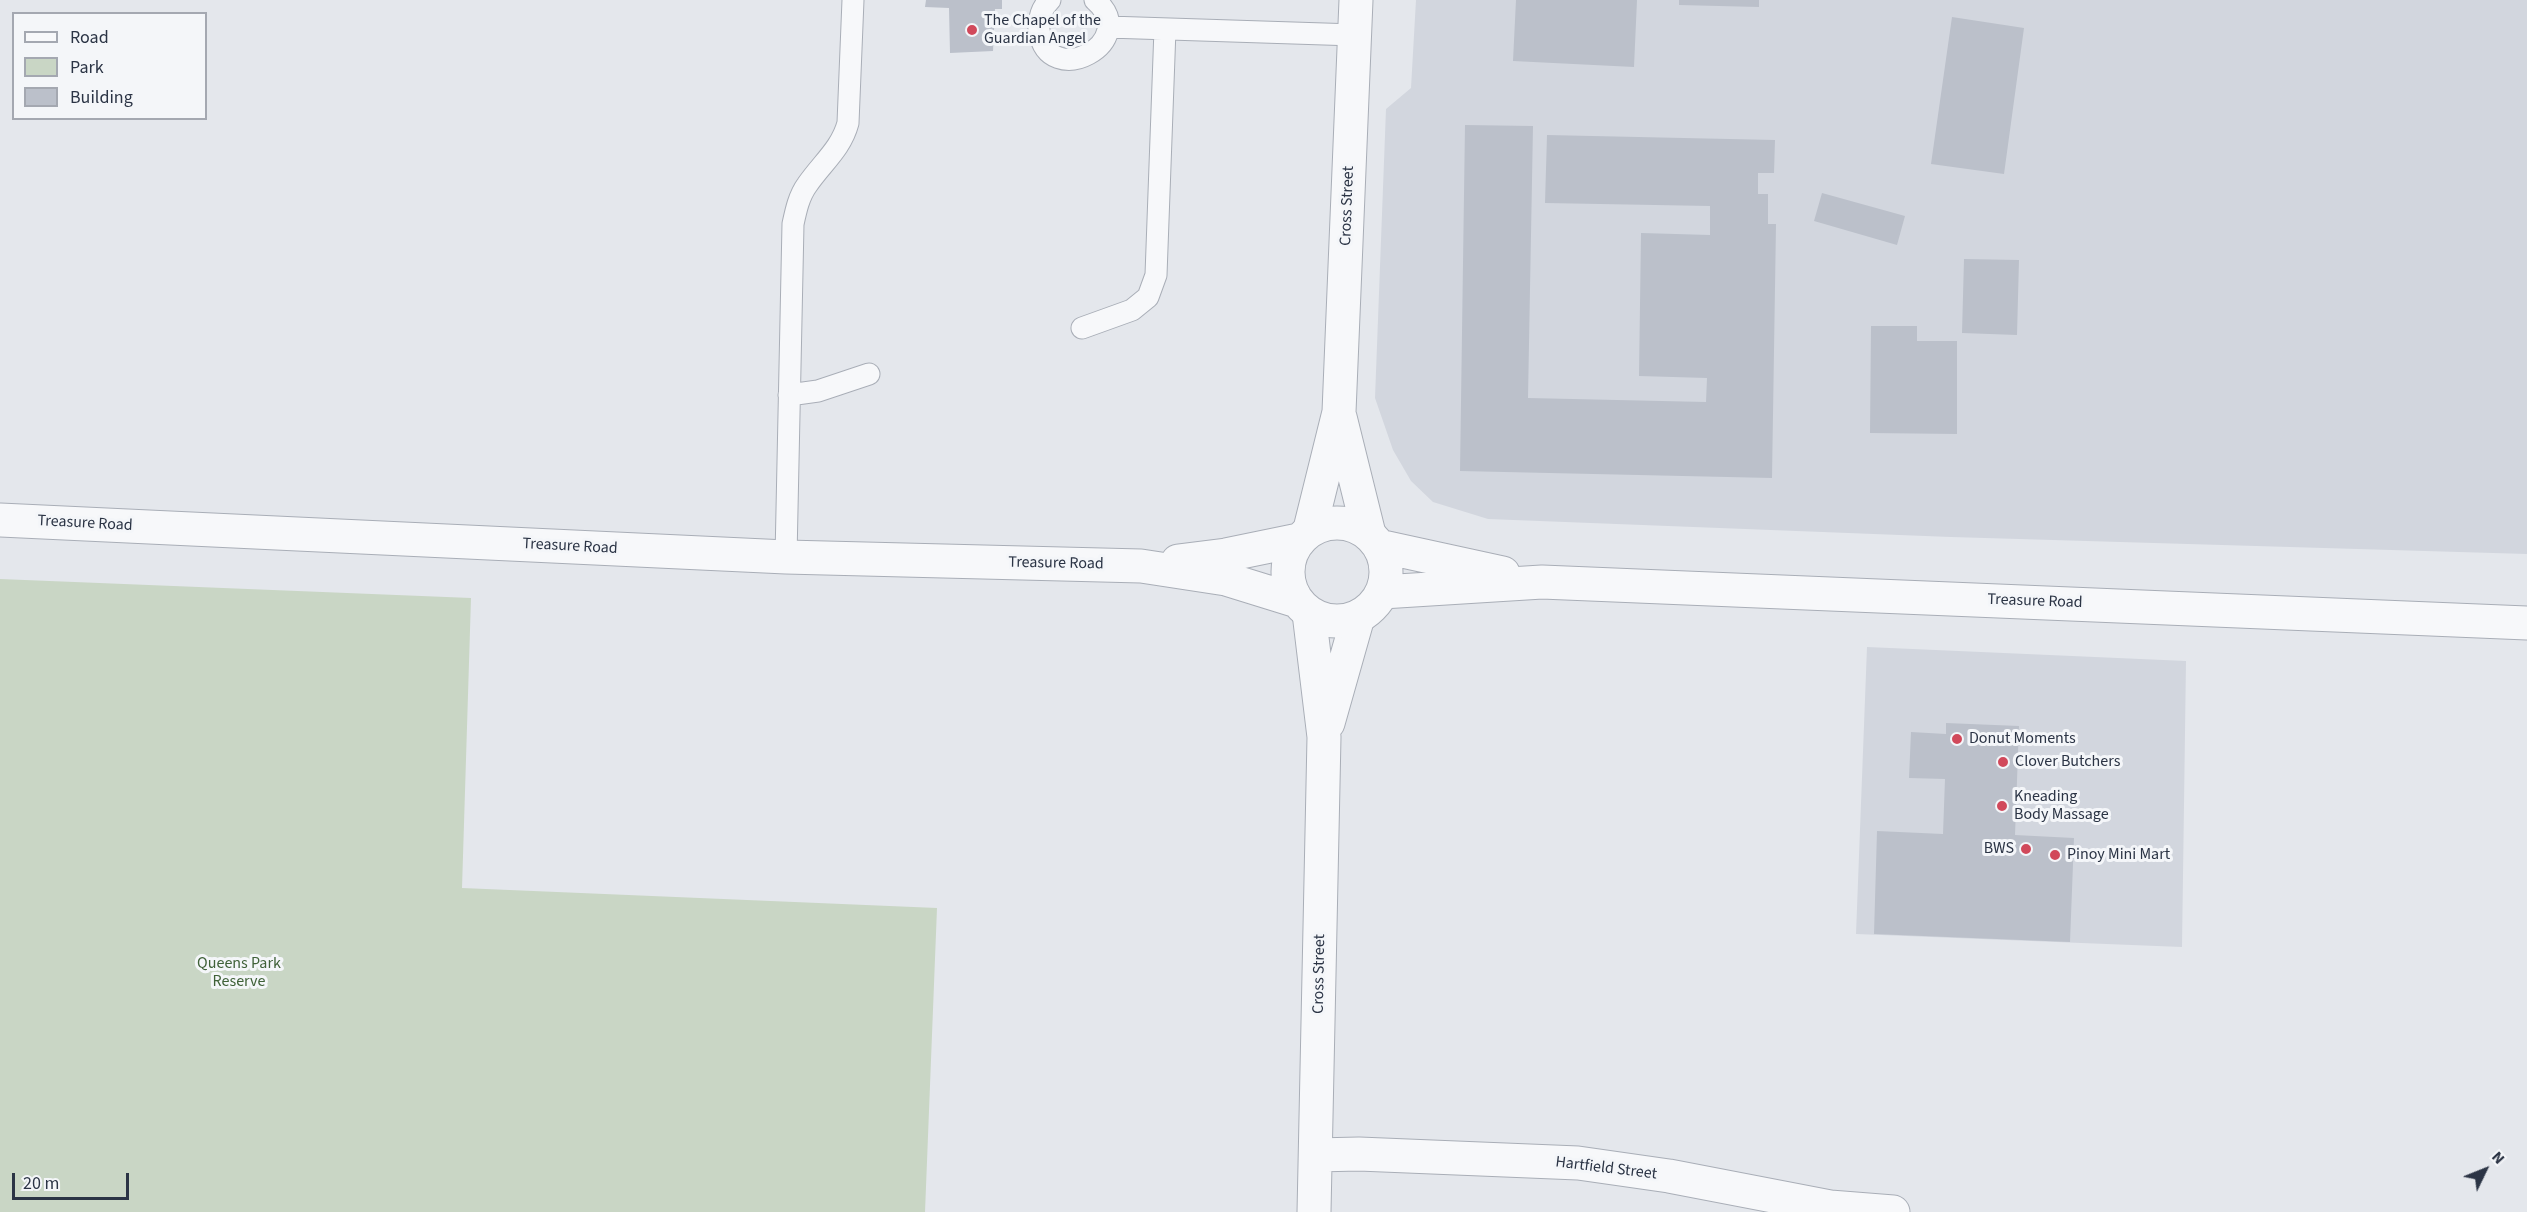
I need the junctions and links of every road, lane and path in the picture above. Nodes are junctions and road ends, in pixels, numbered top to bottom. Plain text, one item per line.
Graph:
1 (853, 0) edge
2 (1050, 0) edge
3 (1095, 0) edge
4 (1356, 0) edge
5 (1108, 27) junction
6 (1165, 29) junction
7 (1355, 35) junction
8 (1082, 328) dead end
9 (869, 374) dead end
10 (789, 395) junction
11 (1339, 412) junction
12 (0, 520) edge
13 (1305, 534) junction
14 (1374, 540) junction
15 (786, 557) junction
16 (1141, 566) junction
17 (1542, 582) junction
18 (1382, 592) junction
19 (1303, 607) junction
20 (1358, 617) junction
21 (2527, 623) edge
22 (1324, 737) junction
23 (1317, 1155) junction
24 (1314, 1212) edge
25 (1893, 1212) edge

1 - 10 lane
2 - 5 lane
3 - 5 lane
4 - 7 street, Cross Street
5 - 6 lane
6 - 7 lane
6 - 8 lane
7 - 11 street, Cross Street
9 - 10 lane
10 - 15 lane
11 - 13 street, Cross Street
11 - 14 street, Cross Street
12 - 15 street, Treasure Road
13 - 14 street
13 - 16 street, Treasure Road
13 - 19 street
14 - 17 street, Treasure Road
14 - 18 street
15 - 16 street, Treasure Road
16 - 19 street, Treasure Road
17 - 18 street, Treasure Road
17 - 21 street, Treasure Road
18 - 20 street
19 - 20 street
19 - 22 street, Cross Street
20 - 22 street, Cross Street
22 - 23 street, Cross Street
23 - 24 street, Cross Street
23 - 25 street, Hartfield Street

